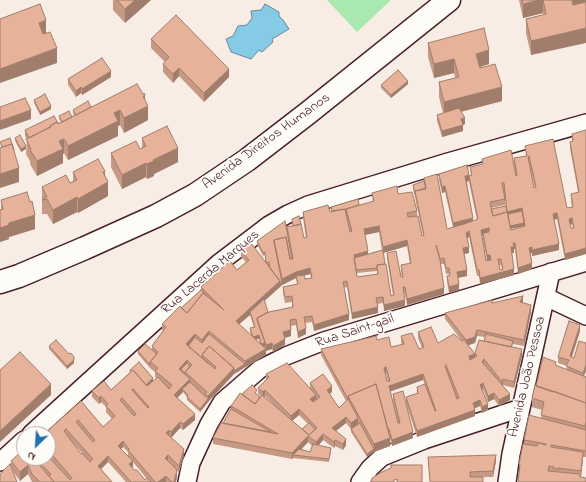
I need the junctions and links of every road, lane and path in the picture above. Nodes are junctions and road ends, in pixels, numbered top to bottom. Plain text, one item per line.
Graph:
1 (449, 0) edge
2 (586, 123) edge
3 (586, 262) edge
4 (551, 272) junction
5 (0, 282) edge
6 (546, 297) junction
7 (586, 316) edge
8 (521, 408) junction
9 (40, 426) edge
10 (16, 447) edge
11 (0, 462) edge
12 (187, 482) edge
13 (360, 482) edge
14 (507, 482) edge

1 - 5 main road, Avenida Direitos Humanos
2 - 9 street, Rua Lacerda Marques
3 - 4 street, Rua Saint-gail
4 - 6 street, Avenida João Pessoa
4 - 12 street, Rua Saint-gail
6 - 7 street
6 - 8 street, Avenida João Pessoa
8 - 13 street
8 - 14 street, Avenida João Pessoa
10 - 11 street

